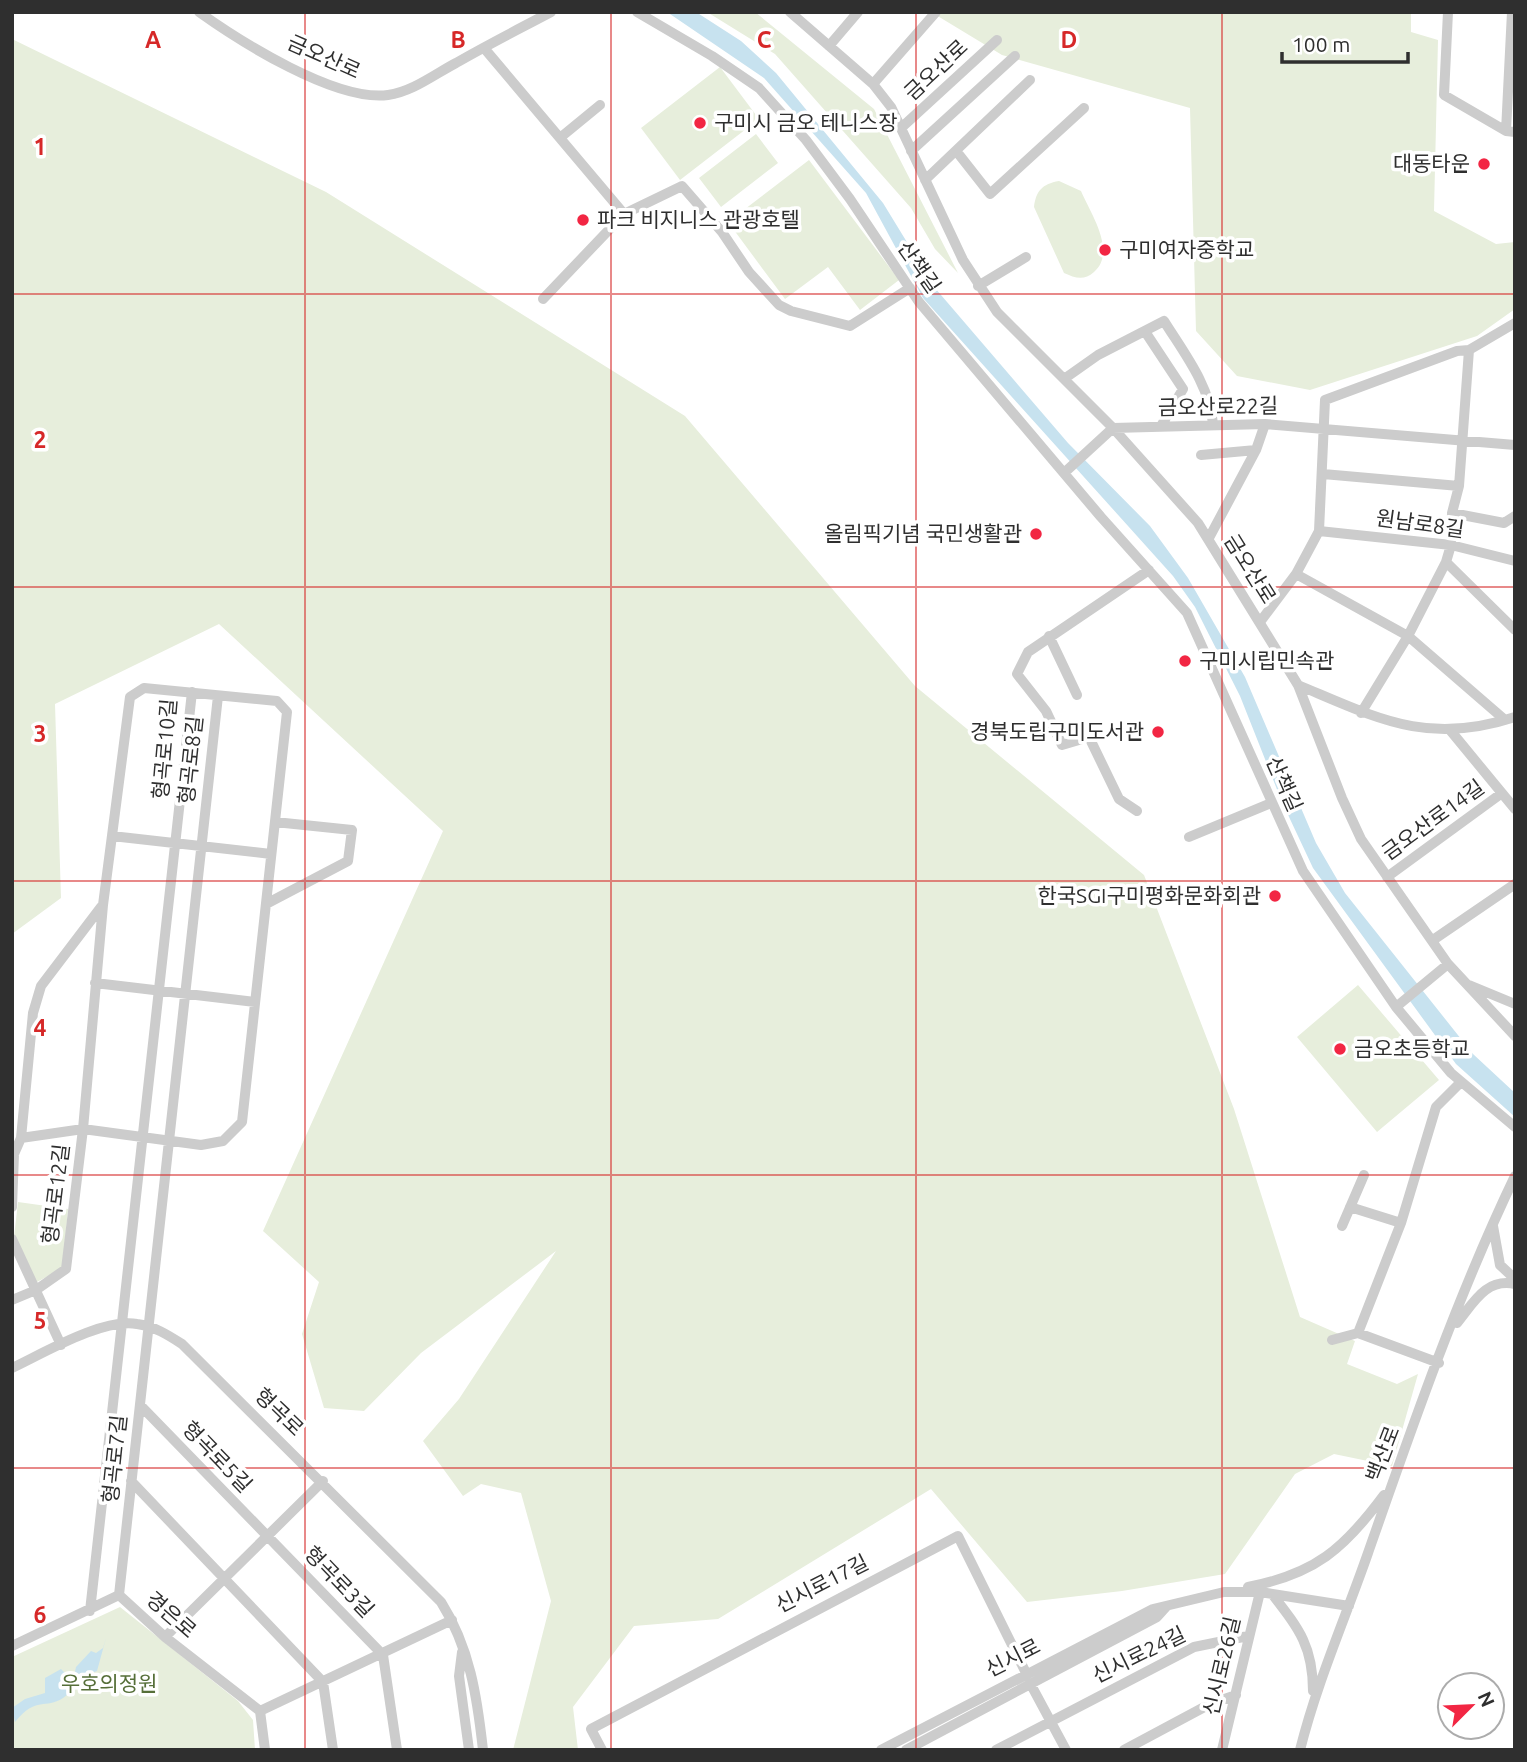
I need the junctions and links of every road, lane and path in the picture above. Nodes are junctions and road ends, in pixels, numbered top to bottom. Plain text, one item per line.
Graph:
1 (199, 12) edge
2 (551, 12) edge
3 (637, 12) edge
4 (790, 12) edge
5 (858, 12) edge
6 (936, 12) edge
7 (1448, 12) edge
8 (1511, 12) edge
9 (997, 40) dead end
10 (829, 46) junction
11 (484, 48) junction
12 (1015, 56) dead end
13 (1030, 80) dead end
14 (873, 84) junction
15 (600, 105) dead end
16 (1084, 108) dead end
17 (901, 128) junction
18 (1511, 132) edge
19 (561, 136) junction
20 (911, 151) junction
21 (957, 152) junction
22 (925, 180) junction
23 (624, 214) junction
24 (1026, 257) dead end
25 (978, 286) junction
26 (910, 288) junction
27 (543, 299) dead end
28 (1515, 323) edge
29 (1146, 333) junction
30 (1469, 350) junction
31 (1064, 379) junction
32 (1213, 424) junction
33 (1265, 424) junction
34 (1161, 426) junction
35 (1113, 428) junction
36 (1324, 428) junction
37 (1462, 439) junction
38 (1515, 445) edge
39 (1256, 450) junction
40 (1201, 455) dead end
41 (1064, 473) junction
42 (1323, 474) junction
43 (1459, 486) junction
44 (1452, 513) junction
45 (1515, 516) edge
46 (1319, 531) junction
47 (1209, 538) junction
48 (1451, 545) junction
49 (1515, 561) edge
50 (1446, 562) junction
51 (1149, 570) junction
52 (1296, 574) junction
53 (1260, 621) junction
54 (1515, 630) edge
55 (1049, 636) junction
56 (1408, 636) junction
57 (1298, 685) junction
58 (192, 692) junction
59 (1077, 695) dead end
60 (218, 696) junction
61 (1362, 713) junction
62 (1510, 719) edge
63 (1450, 730) junction
64 (1502, 793) junction
65 (1271, 803) junction
66 (1515, 809) edge
67 (1137, 811) dead end
68 (275, 822) junction
69 (113, 836) junction
70 (1189, 836) dead end
71 (175, 843) junction
72 (201, 846) junction
73 (271, 854) junction
74 (1387, 877) junction
75 (1515, 884) edge
76 (266, 904) junction
77 (103, 905) junction
78 (1433, 940) junction
79 (1448, 964) junction
80 (95, 983) junction
81 (1465, 983) junction
82 (159, 991) junction
83 (185, 994) junction
84 (255, 1002) junction
85 (1515, 1004) edge
86 (1396, 1007) junction
87 (1515, 1036) edge
88 (1461, 1082) junction
89 (1515, 1127) edge
90 (83, 1129) junction
91 (21, 1138) junction
92 (142, 1138) junction
93 (169, 1142) junction
94 (13, 1154) edge
95 (1364, 1175) dead end
96 (1515, 1176) edge
97 (12, 1207) edge
98 (1350, 1208) junction
99 (1401, 1223) junction
100 (1493, 1223) junction
101 (1342, 1226) dead end
102 (12, 1239) edge
103 (1515, 1282) edge
104 (36, 1290) junction
105 (12, 1300) edge
106 (122, 1323) junction
107 (149, 1326) junction
108 (1357, 1333) junction
109 (1449, 1333) junction
110 (1332, 1340) dead end
111 (61, 1345) junction
112 (1439, 1363) junction
113 (12, 1368) edge
114 (140, 1405) junction
115 (323, 1481) junction
116 (131, 1482) junction
117 (1392, 1485) junction
118 (267, 1536) junction
119 (224, 1579) junction
120 (1224, 1592) junction
121 (1266, 1593) junction
122 (119, 1595) junction
123 (1349, 1606) junction
124 (90, 1611) junction
125 (452, 1620) junction
126 (1248, 1636) junction
127 (164, 1637) junction
128 (12, 1646) edge
129 (462, 1649) junction
130 (383, 1655) junction
131 (1028, 1678) junction
132 (323, 1682) junction
133 (1236, 1695) junction
134 (1313, 1700) junction
135 (260, 1710) junction
136 (1051, 1721) junction
137 (910, 1749) edge
138 (265, 1750) edge
139 (333, 1750) edge
140 (397, 1750) edge
141 (469, 1750) edge
142 (483, 1750) edge
143 (602, 1750) edge
144 (881, 1750) edge
145 (996, 1750) edge
146 (1066, 1750) edge
147 (1124, 1750) edge
148 (1222, 1750) edge
149 (1300, 1750) edge

1 - 11 street, 금오산로
2 - 11 street, 금오산로
3 - 26 street, 산책길
4 - 10 street, 금오산로
5 - 10 street
6 - 14 street, 금오산로
7 - 18 street
8 - 18 street
9 - 17 street, 금오산로
10 - 14 street, 금오산로
11 - 19 street
12 - 20 street, 금오산로
13 - 21 street
14 - 17 street, 금오산로
15 - 19 street
16 - 21 street
17 - 20 street, 금오산로
19 - 23 street
20 - 22 street, 금오산로
21 - 22 street
22 - 25 street, 금오산로
23 - 26 street
23 - 27 street
24 - 25 street
25 - 31 street, 금오산로
26 - 41 street, 산책길
28 - 30 street
29 - 31 street
29 - 32 street
29 - 34 street
30 - 36 street
30 - 37 street
31 - 35 street, 금오산로
32 - 33 street, 금오산로22길
32 - 34 street, 금오산로22길
33 - 36 street, 금오산로22길
33 - 39 street
34 - 35 street, 금오산로22길
35 - 41 street
35 - 47 street, 금오산로
36 - 37 street, 금오산로22길
36 - 42 street
37 - 38 street, 금오산로22길
37 - 43 street
39 - 40 street
39 - 47 street
41 - 51 street, 산책길
42 - 43 street
42 - 46 street
43 - 44 street
44 - 45 street
44 - 48 street
46 - 48 street, 원남로8길
46 - 52 street
47 - 53 street, 금오산로
48 - 49 street, 원남로8길
48 - 50 street
50 - 54 street
50 - 56 street
51 - 55 street
51 - 65 street, 산책길
52 - 53 street
52 - 56 street
53 - 57 street, 금오산로
55 - 59 street
55 - 67 street
56 - 61 street
56 - 62 street
57 - 61 street
57 - 74 street, 금오산로
58 - 60 street
58 - 69 street, 형곡로10길
58 - 71 street, 형곡로10길
60 - 68 street, 형곡로8길
60 - 72 street, 형곡로8길
61 - 63 street
62 - 63 street
63 - 64 street
64 - 66 street
64 - 74 street, 금오산로14길
65 - 70 street
65 - 86 street, 산책길
68 - 73 street, 형곡로8길
68 - 76 street
69 - 71 street
69 - 77 street, 형곡로10길
71 - 72 street
71 - 82 street, 형곡로10길
72 - 73 street
72 - 83 street, 형곡로8길
73 - 76 street, 형곡로8길
74 - 78 street, 금오산로
75 - 78 street
76 - 84 street, 형곡로8길
77 - 80 street, 형곡로10길
77 - 91 street, 형곡로12길
78 - 79 street, 금오산로
79 - 81 street, 금오산로
79 - 86 street
80 - 82 street
80 - 90 street, 형곡로10길
81 - 85 street
81 - 87 street, 금오산로
82 - 83 street
82 - 92 street, 형곡로10길
83 - 84 street
83 - 93 street, 형곡로8길
84 - 93 street, 형곡로8길
86 - 88 street, 산책길
88 - 89 street, 산책길
88 - 99 street
90 - 91 street
90 - 92 street
90 - 104 street, 형곡로12길
91 - 94 street, 형곡로12길
92 - 93 street
92 - 106 street, 형곡로10길
93 - 107 street, 형곡로8길
94 - 97 street, 형곡로12길
95 - 98 street
96 - 100 street, 백산로
98 - 99 street
98 - 101 street
99 - 108 street
100 - 103 street
100 - 109 street, 백산로
102 - 104 street, 형곡로12길
103 - 109 street
104 - 105 street, 형곡로12길
104 - 111 street, 형곡로12길
106 - 107 street, 형곡로
106 - 111 street, 형곡로
106 - 124 street, 형곡로10길
107 - 114 street, 형곡로7길
107 - 115 street, 형곡로
108 - 110 street
108 - 112 street
109 - 112 street, 백산로
111 - 113 street, 형곡로
112 - 117 street, 백산로
114 - 116 street, 형곡로7길
114 - 118 street, 형곡로5길
115 - 118 street
115 - 125 street, 형곡로
116 - 119 street
116 - 122 street, 형곡로7길
117 - 120 street
117 - 123 street, 백산로
118 - 119 street
118 - 130 street, 형곡로3길
119 - 127 street
119 - 132 street
120 - 121 street, 신시로
120 - 131 street, 신시로
121 - 123 street, 신시로
121 - 126 street, 신시로26길
121 - 134 street
122 - 124 street, 경은로
122 - 127 street, 경은로
123 - 134 street, 백산로
124 - 128 street, 경은로
125 - 129 street, 형곡로
125 - 130 street
126 - 133 street, 신시로26길
126 - 136 street, 신시로24길
127 - 135 street, 경은로
129 - 141 street, 형곡로
129 - 142 street, 형곡로
130 - 132 street
130 - 140 street
131 - 136 street
131 - 137 street, 신시로
131 - 143 street, 신시로17길
131 - 144 street, 신시로
132 - 135 street
132 - 139 street
133 - 147 street
133 - 148 street, 신시로26길
134 - 149 street, 백산로
135 - 138 street
136 - 145 street, 신시로24길
136 - 146 street

